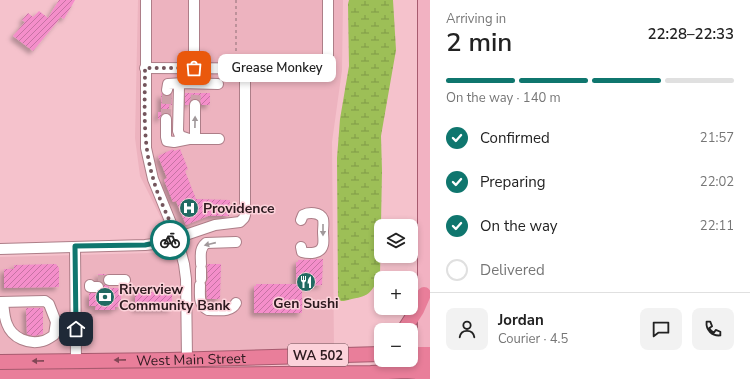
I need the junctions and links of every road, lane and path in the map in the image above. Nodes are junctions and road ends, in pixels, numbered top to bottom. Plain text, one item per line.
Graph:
1 (146, 0) edge
2 (194, 0) edge
3 (236, 0) edge
4 (328, 0) edge
5 (424, 0) edge
6 (145, 68) junction
7 (194, 68) junction
8 (241, 68) junction
9 (184, 83) junction
10 (218, 84) dead end
11 (167, 90) dead end
12 (195, 105) tunnel mouth
13 (166, 119) tunnel mouth
14 (192, 139) junction
15 (219, 139) dead end
16 (301, 220) dead end
17 (177, 238) junction
18 (236, 242) dead end
19 (75, 246) junction
20 (301, 247) dead end
21 (0, 249) edge
22 (109, 283) tunnel mouth
23 (125, 283) dead end
24 (424, 294) junction
25 (2, 302) edge
26 (236, 303) dead end
27 (56, 322) junction
28 (76, 322) junction
29 (409, 323) edge
30 (374, 348) edge
31 (359, 354) junction
32 (374, 354) edge
33 (422, 354) edge
34 (187, 359) junction
35 (76, 361) junction
36 (0, 362) edge
37 (371, 373) junction
38 (425, 375) edge
39 (0, 377) edge
40 (186, 377) edge
41 (69, 378) edge
42 (386, 379) edge

1 - 6 street
2 - 7 street
3 - 8 path
4 - 8 street
5 - 24 main road
6 - 7 street
6 - 17 street
7 - 8 street
8 - 17 street
9 - 10 street
9 - 11 street
9 - 14 street
14 -> 12 street
13 - 14 street
14 - 15 street
16 -> 20 street
17 - 19 street
17 - 34 street
18 -> 26 street
19 - 21 street
19 - 28 street
22 - 23 street
24 - 29 highway
24 - 33 main road
25 - 27 street
25 - 27 street
27 - 28 street
28 - 35 street
30 - 31 highway
31 - 32 highway, West Main Street / WA 502
31 - 34 highway, West Main Street / WA 502
33 - 38 highway
34 -> 35 highway, West Main Street / WA 502
35 -> 36 highway, West Main Street / WA 502
37 - 38 highway, West Main Street / WA 502
37 - 40 highway, West Main Street / WA 502
37 - 42 highway
39 - 41 highway, West Main Street / WA 502
40 - 41 highway, West Main Street / WA 502

